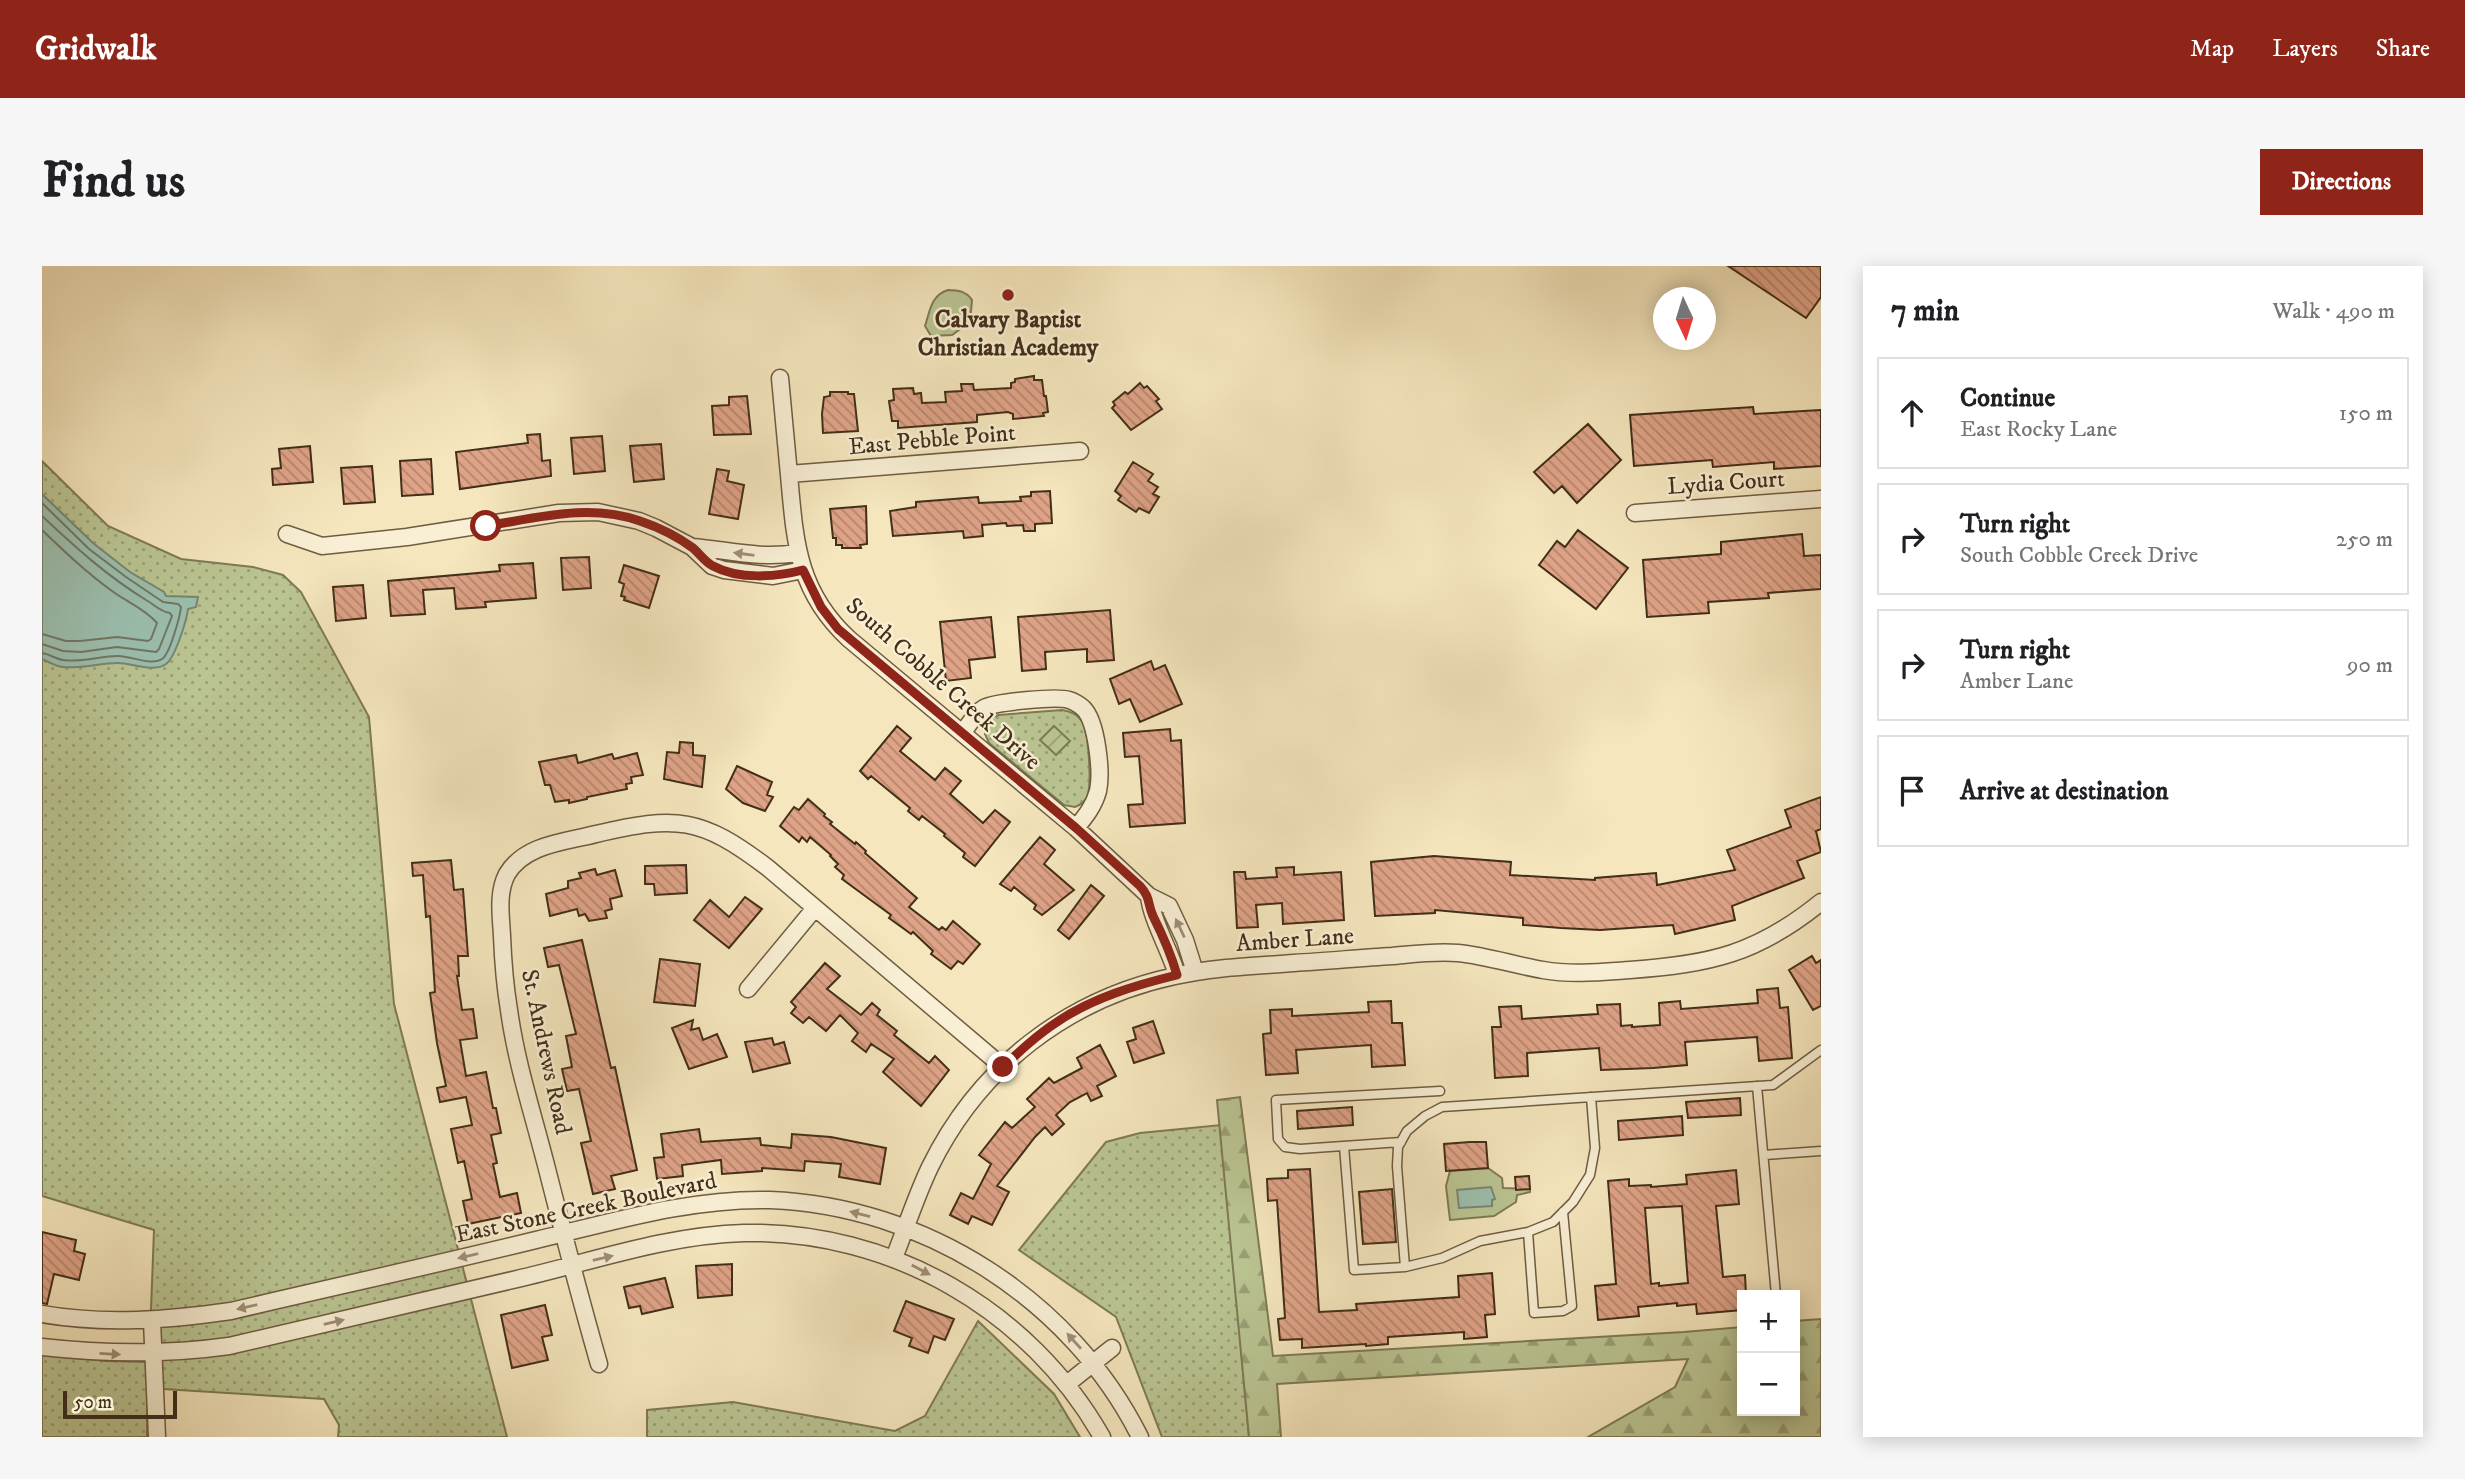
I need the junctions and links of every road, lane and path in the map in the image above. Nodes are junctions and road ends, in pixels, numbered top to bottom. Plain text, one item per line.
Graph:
1 (780, 378) dead end
2 (1080, 451) dead end
3 (789, 474) junction
4 (1821, 499) edge
5 (1635, 513) dead end
6 (287, 534) dead end
7 (692, 547) junction
8 (797, 552) junction
9 (803, 570) junction
10 (963, 732) junction
11 (1076, 828) junction
12 (1149, 896) junction
13 (1821, 902) edge
14 (815, 908) junction
15 (1195, 972) junction
16 (1177, 975) junction
17 (748, 989) dead end
18 (1821, 1050) edge
19 (1003, 1067) junction
20 (1758, 1086) junction
21 (1440, 1091) dead end
22 (1591, 1097) junction
23 (1401, 1142) junction
24 (1345, 1146) junction
25 (1821, 1151) edge
26 (1764, 1155) junction
27 (1563, 1212) junction
28 (906, 1228) junction
29 (1528, 1232) junction
30 (564, 1234) junction
31 (894, 1258) junction
32 (570, 1266) junction
33 (1405, 1267) junction
34 (1776, 1290) edge
35 (42, 1314) edge
36 (152, 1321) junction
37 (42, 1348) edge
38 (1112, 1348) dead end
39 (153, 1353) junction
40 (1094, 1362) junction
41 (599, 1364) dead end
42 (1067, 1384) junction
43 (157, 1437) edge
44 (1102, 1437) edge
45 (1140, 1437) edge

1 - 3 street, South Cobble Creek Drive
2 - 3 street, East Pebble Point
3 - 8 street, South Cobble Creek Drive
4 - 5 street, Lydia Court
6 - 7 street
8 -> 7 street
7 - 9 street
8 - 9 street, South Cobble Creek Drive
9 - 10 street, South Cobble Creek Drive
10 - 11 street, South Cobble Creek Drive
10 - 11 street
11 - 12 street, South Cobble Creek Drive
15 -> 12 street, South Cobble Creek Drive
12 - 16 street, South Cobble Creek Drive
13 - 15 street, Amber Lane
14 - 17 street
14 - 19 street, St. Andrews Road
14 - 30 street, St. Andrews Road
15 - 16 street, Amber Lane
16 - 19 street, Amber Lane
18 - 20 lane
19 - 28 street, Amber Lane
20 - 22 lane
20 - 26 lane
21 - 24 lane
22 - 23 lane
22 - 27 lane
23 - 24 lane
23 - 33 lane
24 - 33 lane
25 - 26 lane
26 - 34 lane
27 - 29 lane
27 - 29 lane
28 -> 30 street, East Stone Creek Boulevard
28 - 31 street, Amber Lane
40 -> 28 street, East Stone Creek Boulevard
29 - 33 lane
30 - 32 street, St. Andrews Road
30 -> 36 street, East Stone Creek Boulevard
32 -> 31 street
31 -> 42 street
39 -> 32 street
32 - 41 street, St. Andrews Road
35 - 36 street, East Stone Creek Boulevard
36 - 39 street
37 -> 39 street
38 - 40 street
39 - 43 street
40 - 42 street
40 - 45 street, East Stone Creek Boulevard
42 - 44 street

